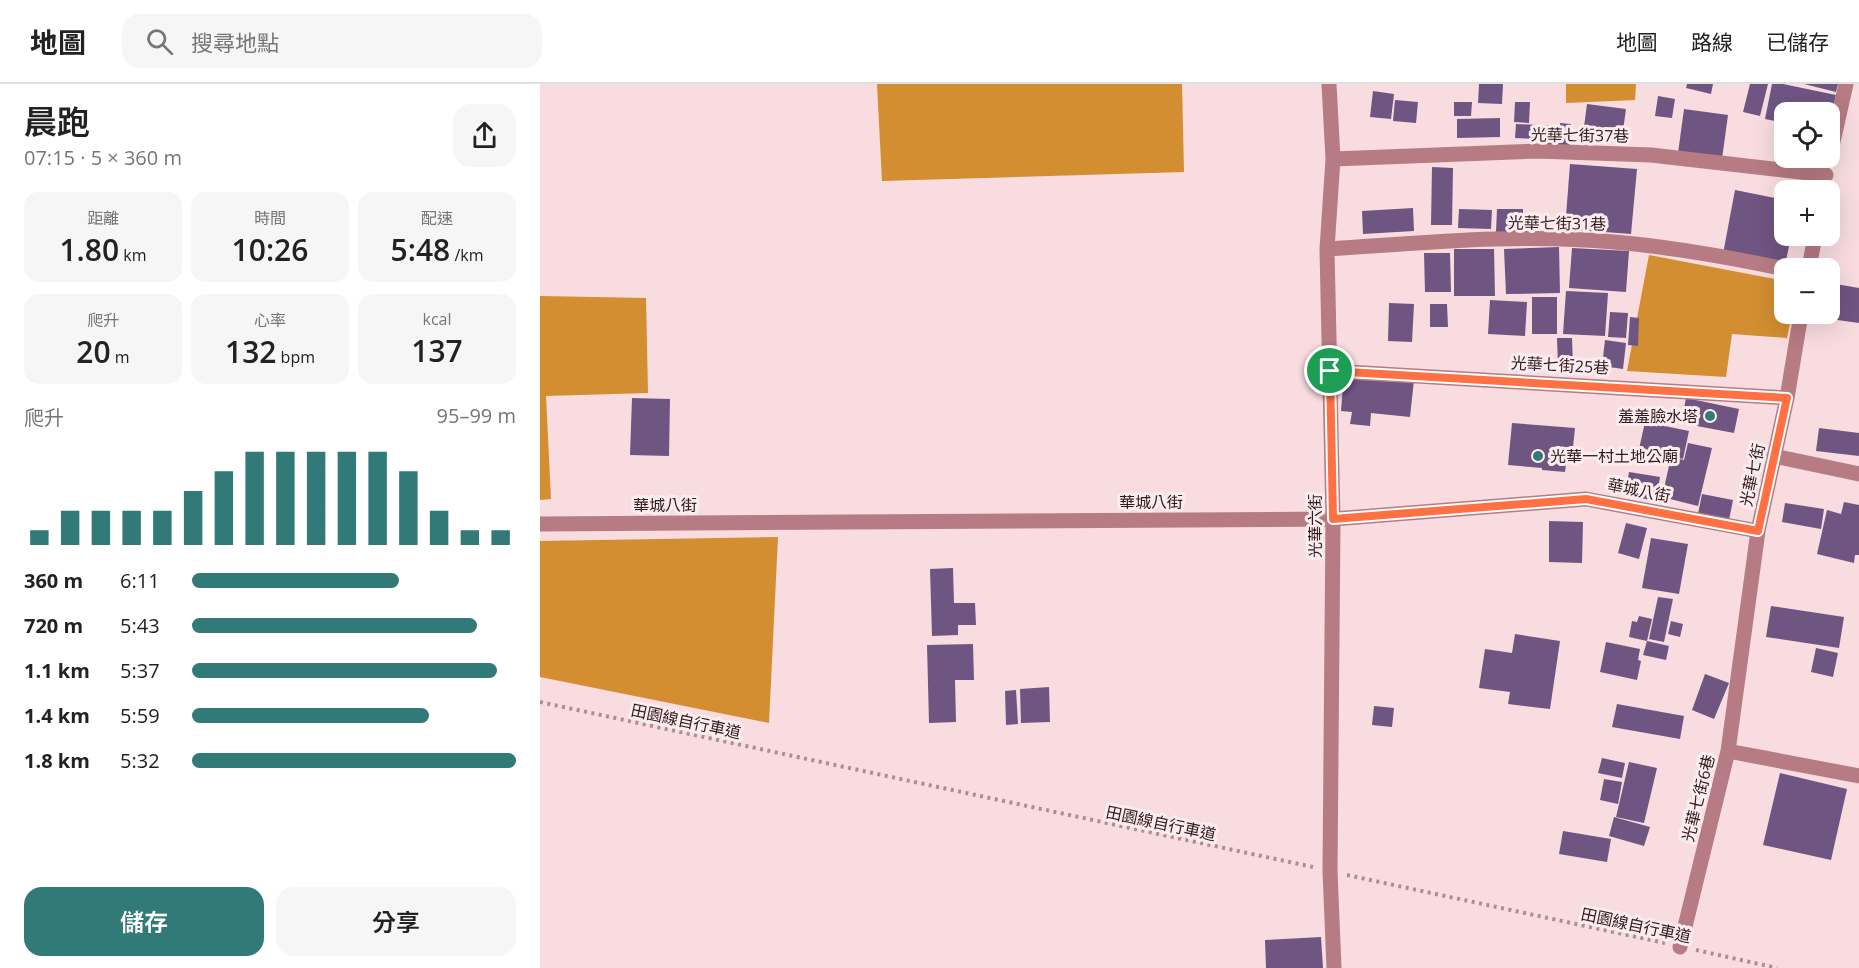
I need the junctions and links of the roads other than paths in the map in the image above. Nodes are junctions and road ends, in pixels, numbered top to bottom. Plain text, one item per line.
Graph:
1 (1329, 84) edge
2 (1846, 84) edge
3 (1840, 111) edge
4 (1332, 159) junction
5 (1827, 168) edge
6 (1826, 175) junction
7 (1825, 180) edge
8 (1327, 249) junction
9 (1774, 267) edge
10 (1799, 324) edge
11 (1330, 371) junction
12 (1787, 398) junction
13 (1774, 456) junction
14 (1859, 474) edge
15 (1333, 519) junction
16 (540, 524) edge
17 (1758, 531) junction
18 (1728, 751) junction
19 (1859, 776) edge
20 (1680, 947) road end
21 (1334, 968) edge

1 - 4 street, 光華六街
2 - 3 street
4 - 6 street, 光華七街37巷
4 - 8 street, 光華六街
5 - 6 street
6 - 7 street
8 - 9 street, 光華七街31巷
8 - 11 street, 光華六街
10 - 12 street, 光華七街
11 - 12 street, 光華七街25巷
11 - 15 street, 光華六街
12 - 13 street, 光華七街
13 - 14 street
13 - 17 street, 光華七街
15 - 16 street, 華城八街
15 - 17 street, 華城八街
15 - 21 street, 光華六街
17 - 18 street, 光華七街
18 - 19 street, 光華七街6巷
18 - 20 street, 光華七街6巷

